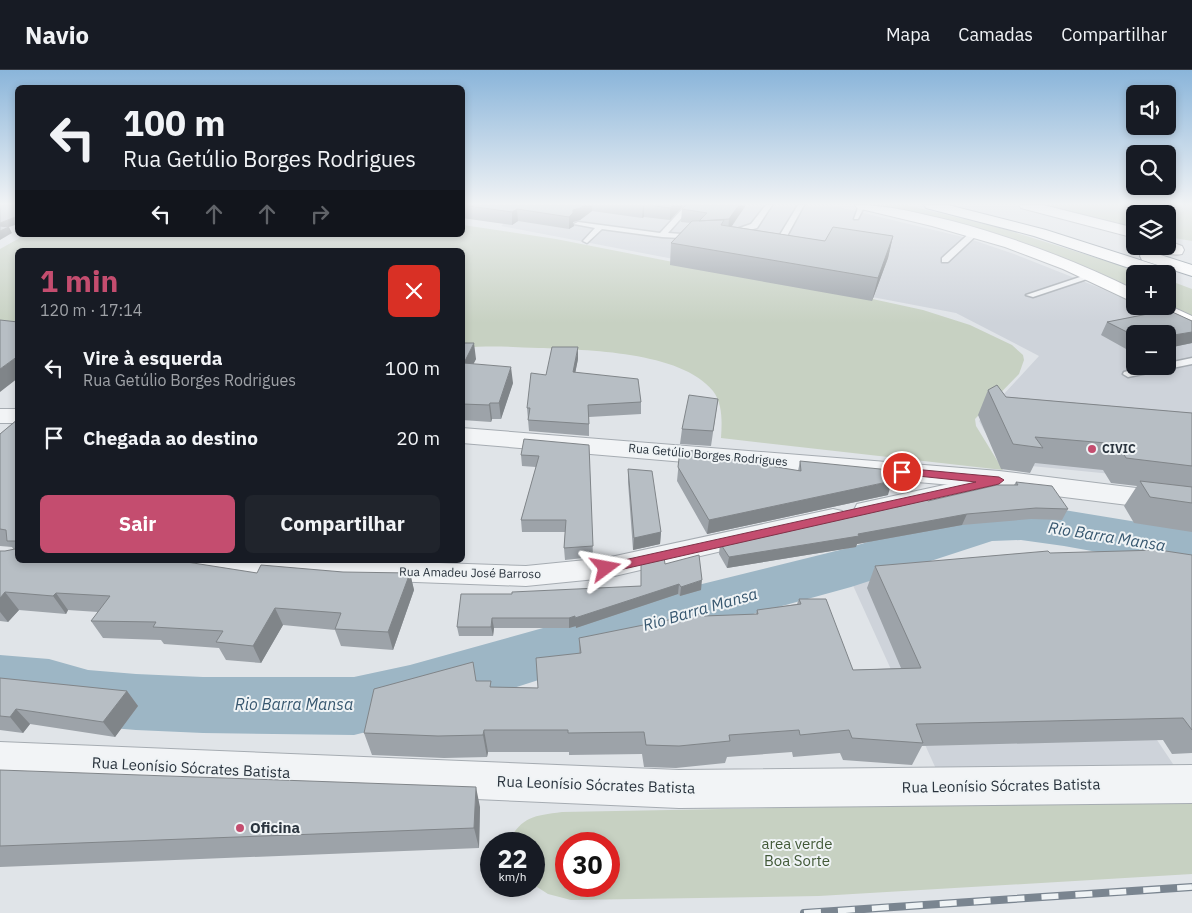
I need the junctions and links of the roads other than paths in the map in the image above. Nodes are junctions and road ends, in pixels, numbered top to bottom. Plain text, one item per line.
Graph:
1 (962, 244) edge
2 (1013, 244) edge
3 (1075, 244) edge
4 (1110, 244) edge
5 (945, 260) dead end
6 (1138, 265) edge
7 (1192, 271) edge
8 (1092, 276) junction
9 (1176, 277) edge
10 (1192, 283) edge
11 (1126, 293) edge
12 (1030, 295) dead end
13 (1173, 315) edge
14 (1192, 324) edge
15 (1192, 361) edge
16 (1176, 364) edge
17 (465, 435) edge
18 (999, 480) junction
19 (1192, 504) edge
20 (177, 563) edge
21 (0, 760) edge
22 (1192, 784) edge

1 - 5 lane
2 - 8 main road
3 - 6 main road
4 - 7 main road
8 - 11 main road
8 - 12 lane
9 - 10 main road
13 - 14 main road
15 - 16 lane
17 - 18 street, Rua Getúlio Borges Rodrigues
18 - 19 street, Rua Getúlio Borges Rodrigues
18 - 20 street, Rua Amadeu José Barroso
21 - 22 street, Rua Leonísio Sócrates Batista

